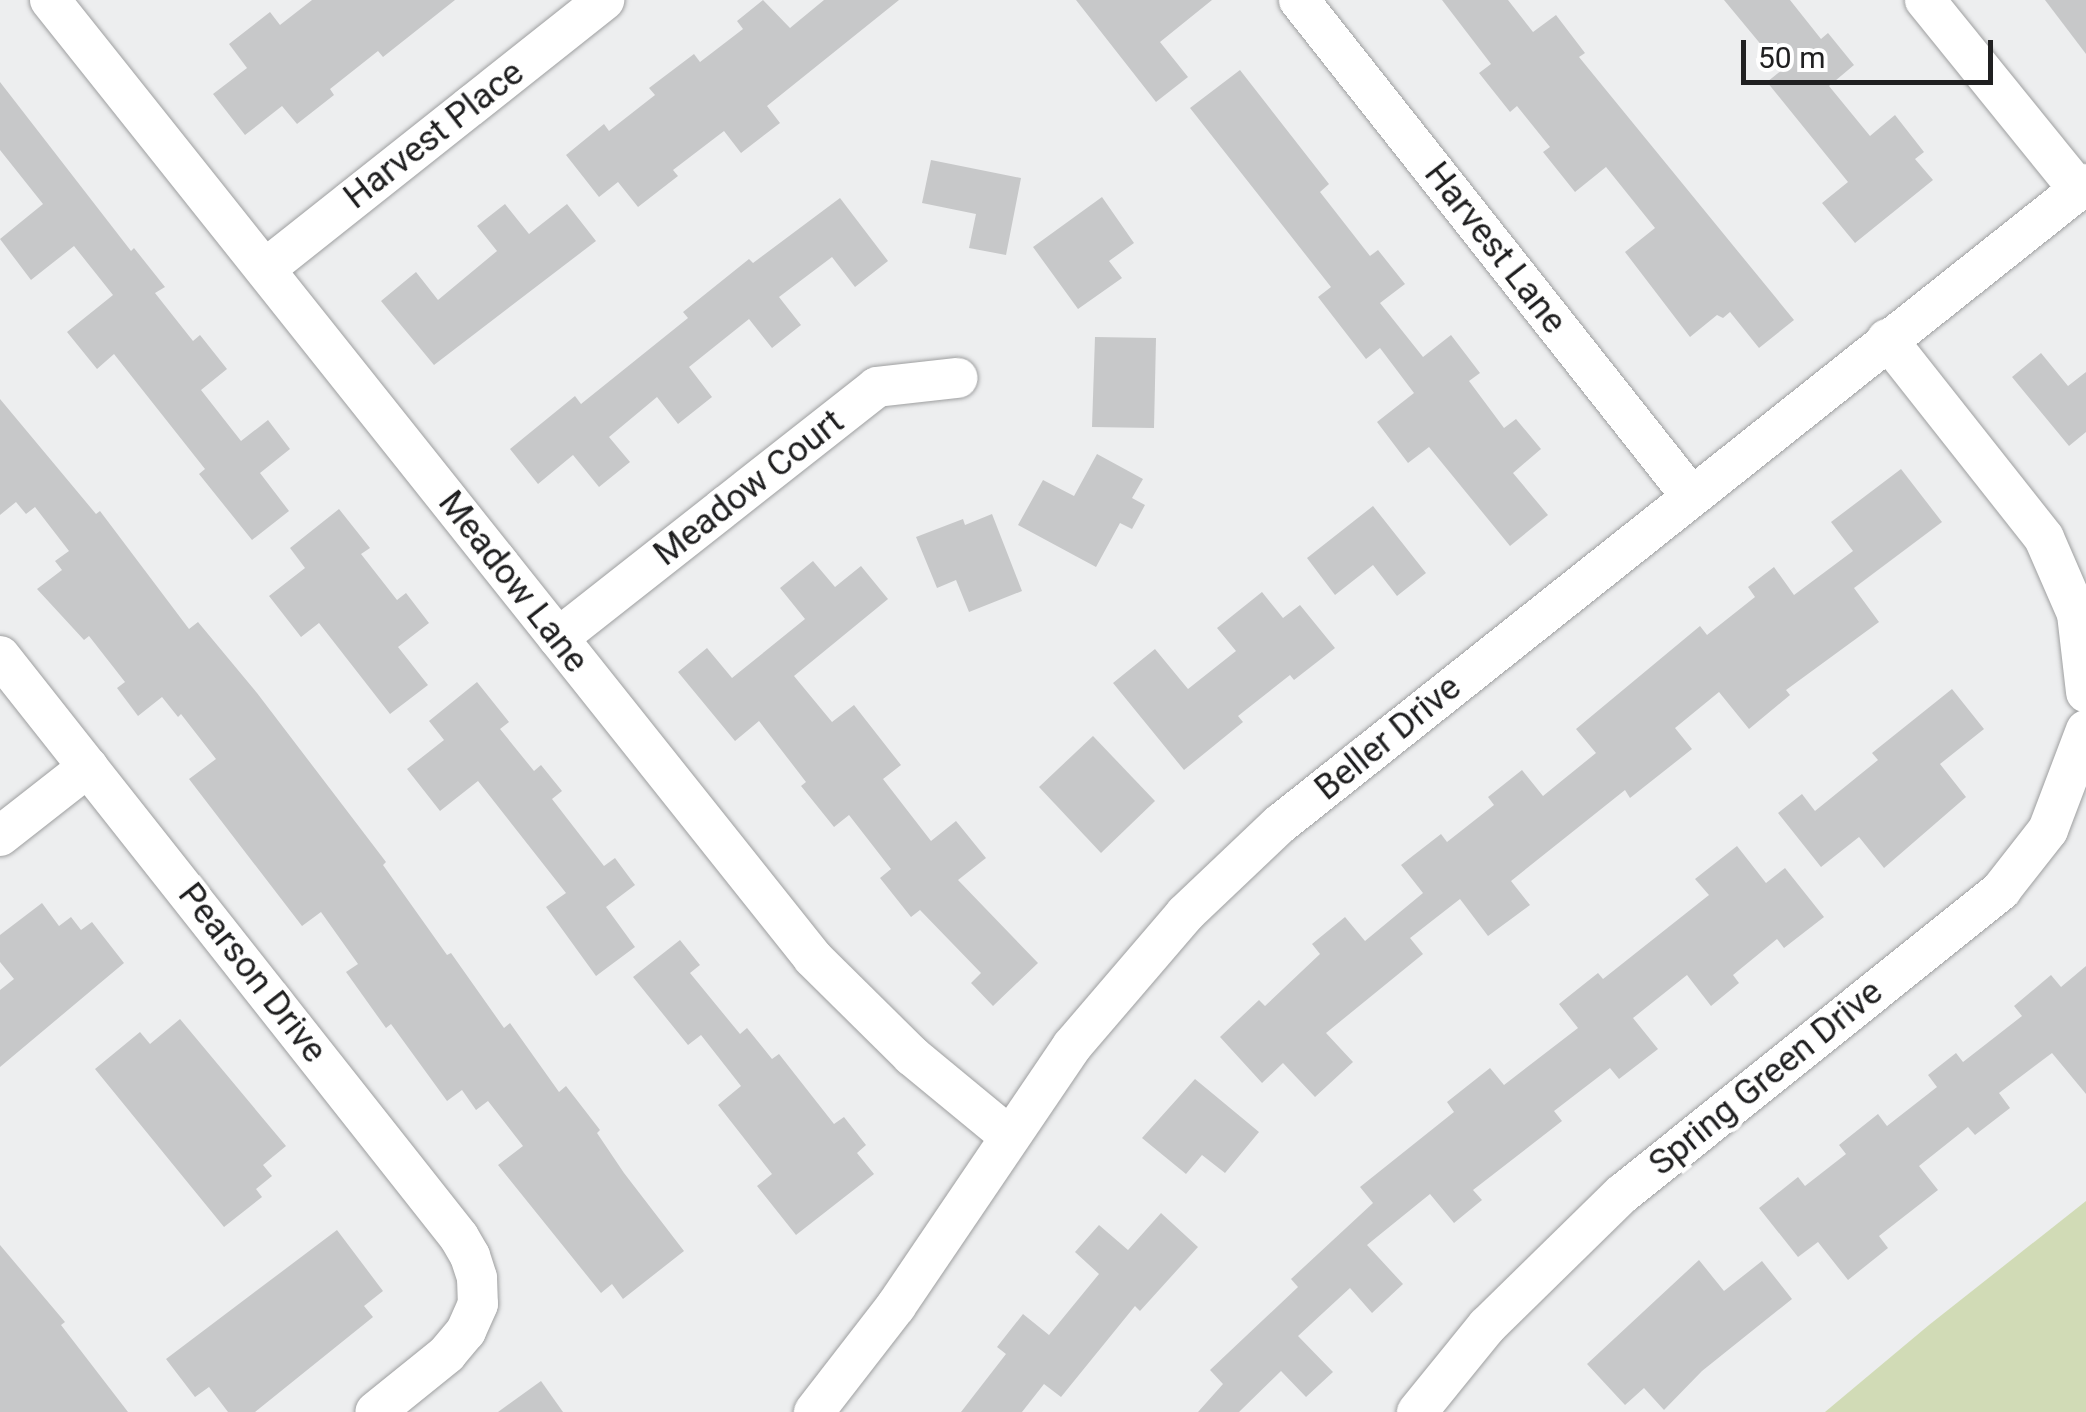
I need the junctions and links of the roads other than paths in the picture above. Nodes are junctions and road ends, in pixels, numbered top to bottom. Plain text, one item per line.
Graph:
1 (50, 0) edge
2 (604, 0) edge
3 (1298, 0) edge
4 (1925, 0) edge
5 (2082, 188) edge
6 (264, 269) junction
7 (1887, 340) junction
8 (956, 378) dead end
9 (1690, 496) junction
10 (558, 638) junction
11 (0, 656) edge
12 (2086, 692) edge
13 (2086, 730) edge
14 (88, 767) junction
15 (0, 836) edge
16 (1008, 1135) junction
17 (374, 1412) edge
18 (814, 1412) edge
19 (1417, 1412) edge

1 - 6 street, Meadow Lane
2 - 6 street, Harvest Place
3 - 9 street, Harvest Lane
4 - 5 street
5 - 7 street, Beller Drive
6 - 10 street, Meadow Lane
7 - 9 street, Beller Drive
7 - 12 street
8 - 10 street, Meadow Court
9 - 16 street, Beller Drive
10 - 16 street, Meadow Lane
11 - 14 street, Pearson Drive
13 - 19 street, Spring Green Drive
14 - 15 street
14 - 17 street, Pearson Drive
16 - 18 street, Beller Drive

